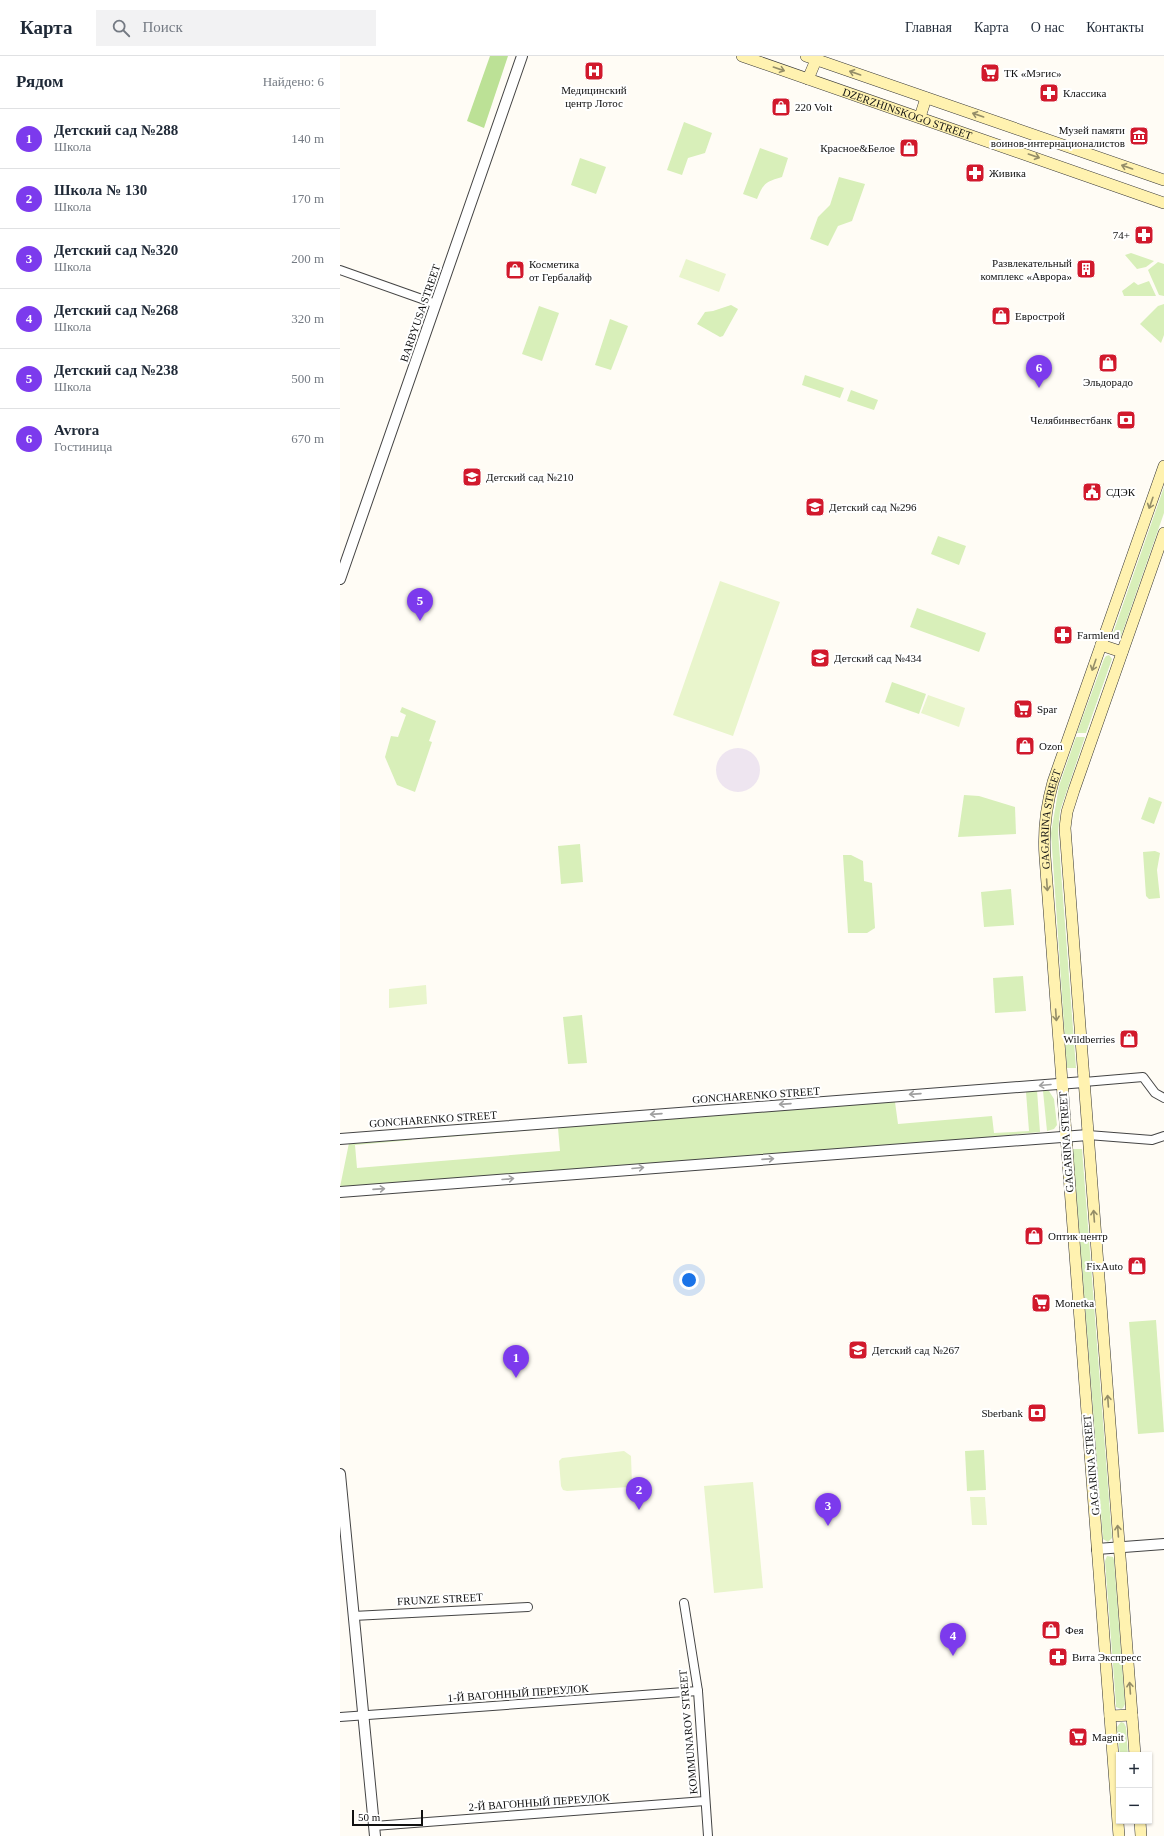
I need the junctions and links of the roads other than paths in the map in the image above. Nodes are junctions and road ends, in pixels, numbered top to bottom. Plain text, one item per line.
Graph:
1 (522, 56) edge
2 (742, 56) edge
3 (813, 57) edge
4 (808, 79) junction
5 (926, 98) junction
6 (920, 117) junction
7 (1164, 180) edge
8 (1164, 203) edge
9 (340, 270) edge
10 (436, 304) junction
11 (1164, 466) edge
12 (1164, 533) edge
13 (340, 578) edge
14 (1101, 645) junction
15 (1122, 652) junction
16 (1084, 1082) junction
17 (1062, 1084) junction
18 (1164, 1098) edge
19 (1088, 1135) junction
20 (1066, 1136) junction
21 (1164, 1136) edge
22 (340, 1138) edge
23 (340, 1192) edge
24 (340, 1474) edge
25 (1164, 1544) edge
26 (1120, 1548) junction
27 (1097, 1550) junction
28 (684, 1603) dead end
29 (528, 1607) dead end
30 (353, 1616) junction
31 (698, 1690) junction
32 (364, 1715) junction
33 (1132, 1715) junction
34 (1110, 1716) junction
35 (340, 1717) edge
36 (1135, 1752) edge
37 (705, 1801) junction
38 (1140, 1824) edge
39 (375, 1831) edge
40 (708, 1836) edge
41 (1119, 1836) edge
42 (1141, 1836) edge

1 - 10 street, BARBYUSA STREET
2 -> 4 main road, DZERZHINSKOGO STREET
3 - 4 main road
5 -> 3 main road, DZERZHINSKOGO STREET
4 - 6 main road, DZERZHINSKOGO STREET
5 - 6 main road
7 -> 5 main road, DZERZHINSKOGO STREET
6 -> 8 main road, DZERZHINSKOGO STREET
9 - 10 street
10 - 13 street, BARBYUSA STREET
11 -> 14 main road, GAGARINA STREET
12 - 15 main road, GAGARINA STREET
14 - 15 main road
14 -> 17 main road, GAGARINA STREET
15 - 16 main road, GAGARINA STREET
16 - 17 street, GONCHARENKO STREET
16 - 18 street, GONCHARENKO STREET
16 - 19 main road, GAGARINA STREET
17 - 20 main road, GAGARINA STREET
17 -> 22 street, GONCHARENKO STREET
19 - 20 street
19 - 21 street
26 -> 19 main road, GAGARINA STREET
23 -> 20 street
20 - 27 main road, GAGARINA STREET
24 - 30 street
25 - 26 street
26 - 27 street
33 -> 26 main road, GAGARINA STREET
27 - 34 main road, GAGARINA STREET
28 - 31 street, KOMMUNAROV STREET
29 - 30 street, FRUNZE STREET
30 - 32 street
31 - 32 street, 1-Й ВАГОННЫЙ ПЕРЕУЛОК
31 - 37 street, KOMMUNAROV STREET
32 - 35 street, 1-Й ВАГОННЫЙ ПЕРЕУЛОК
32 - 39 street
33 - 34 main road
33 - 36 main road, GAGARINA STREET
34 - 41 main road, GAGARINA STREET
37 - 39 street, 2-Й ВАГОННЫЙ ПЕРЕУЛОК
37 - 40 street, KOMMUNAROV STREET
38 - 42 main road

